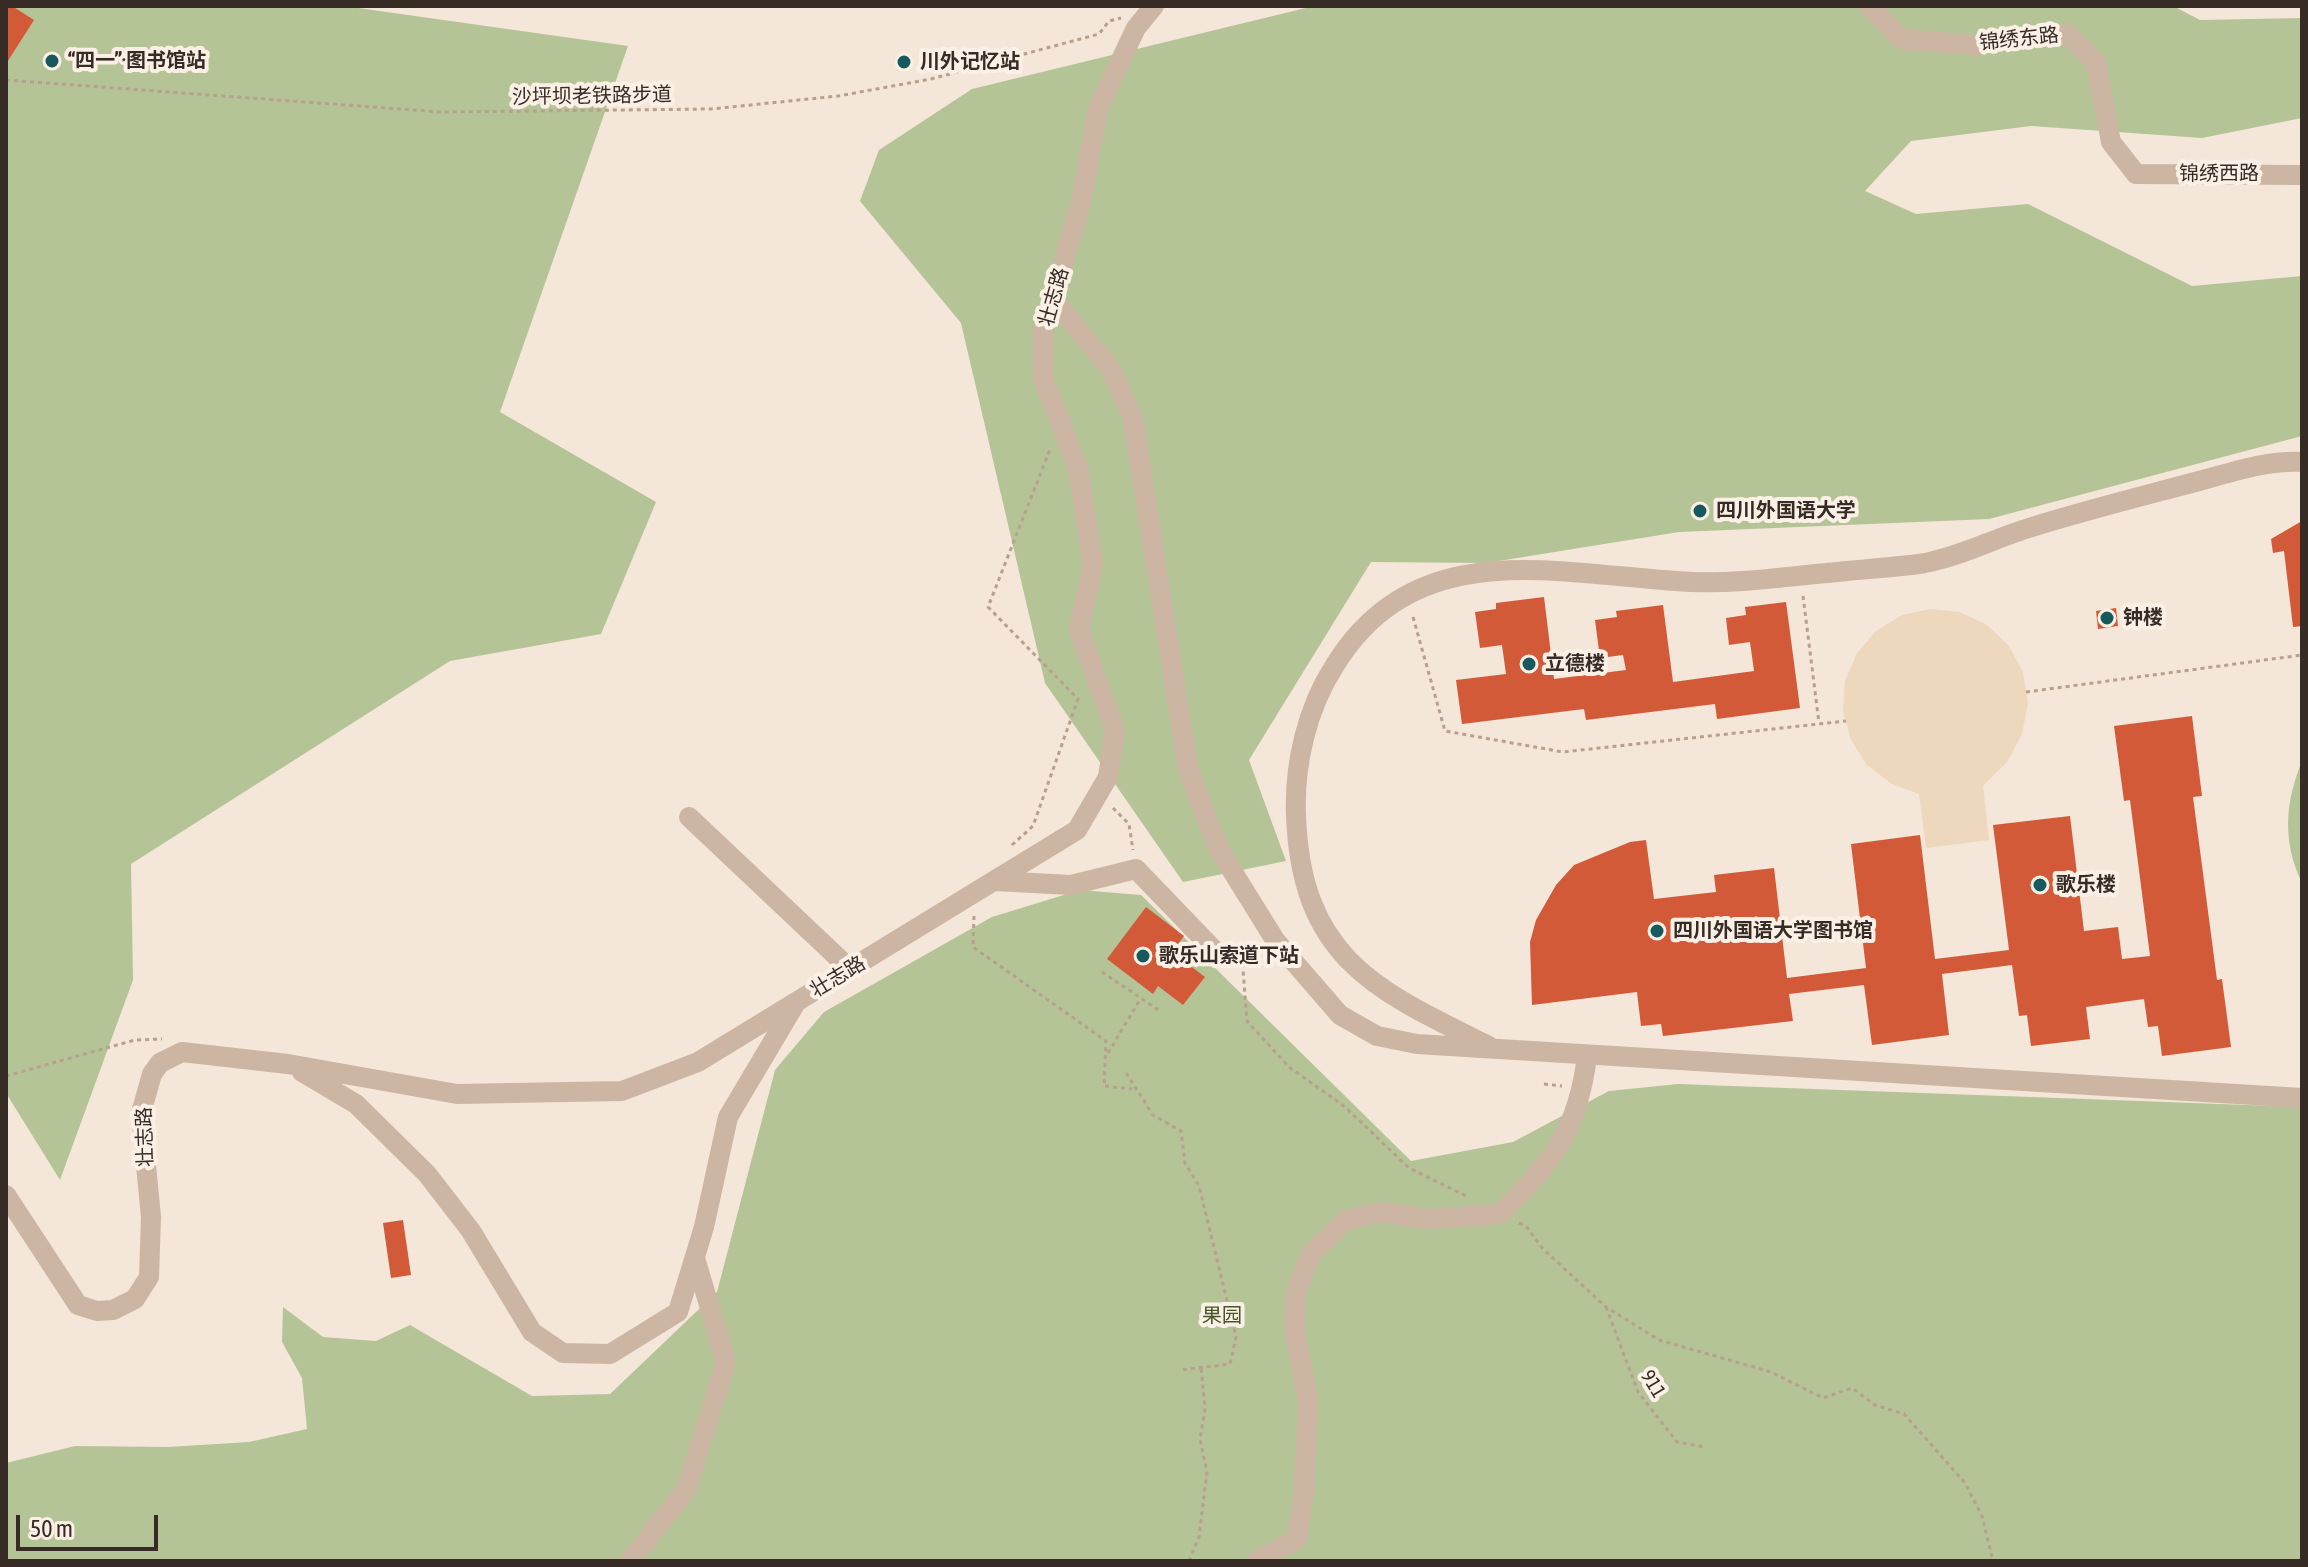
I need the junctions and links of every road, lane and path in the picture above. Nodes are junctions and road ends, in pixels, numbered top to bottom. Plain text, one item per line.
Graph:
1 (1870, 6) edge
2 (1153, 8) edge
3 (6, 80) edge
4 (2136, 174) joint
5 (2302, 175) edge
6 (1053, 299) junction
7 (1065, 437) junction
8 (2302, 462) edge
9 (1801, 575) junction
10 (1406, 594) junction
11 (2302, 655) edge
12 (2026, 692) dead end
13 (1846, 721) dead end
14 (1819, 723) junction
15 (1116, 811) dead end
16 (689, 817) dead end
17 (1011, 846) dead end
18 (1136, 869) junction
19 (995, 881) junction
20 (976, 921) dead end
21 (1214, 950) joint
22 (850, 969) junction
23 (1102, 972) dead end
24 (1141, 997) junction
25 (796, 1002) junction
26 (1160, 1011) dead end
27 (154, 1038) dead end
28 (1497, 1050) junction
29 (1106, 1056) junction
30 (1587, 1056) junction
31 (288, 1064) junction
32 (1126, 1073) dead end
33 (6, 1076) edge
34 (1134, 1089) junction
35 (2302, 1098) edge
36 (6, 1195) edge
37 (1470, 1198) dead end
38 (1500, 1214) junction
39 (695, 1258) junction
40 (1606, 1307) junction
41 (1201, 1367) junction
42 (1181, 1370) dead end
43 (1705, 1447) dead end
44 (630, 1561) edge
45 (1189, 1561) edge
46 (1256, 1561) edge
47 (1993, 1561) edge

1 - 4 street, 锦绣东路
2 - 3 path, 沙坪坝老铁路步道
2 - 6 street, 壮志路
4 - 5 street, 锦绣西路
6 - 7 street, 壮志路
6 - 28 street
7 - 17 path
7 - 19 street, 壮志路
8 - 9 street
9 - 10 street
9 - 14 path
10 - 14 path
10 - 28 street
11 - 12 path
13 - 14 path
15 - 18 path
16 - 22 street
18 - 19 street
18 - 21 street
19 - 22 street, 壮志路
20 - 29 path
21 - 37 path
22 - 25 street, 壮志路
23 - 24 path
24 - 26 path
24 - 29 path
25 - 31 street, 壮志路
25 - 39 street
27 - 33 path
28 - 30 street
29 - 34 path
30 - 35 street
30 - 38 street
31 - 36 street, 壮志路
31 - 39 street
32 - 34 path
34 - 41 path
38 - 40 path
38 - 46 street
39 - 44 street
40 - 43 path, 911
40 - 47 path
41 - 42 path
41 - 45 path

